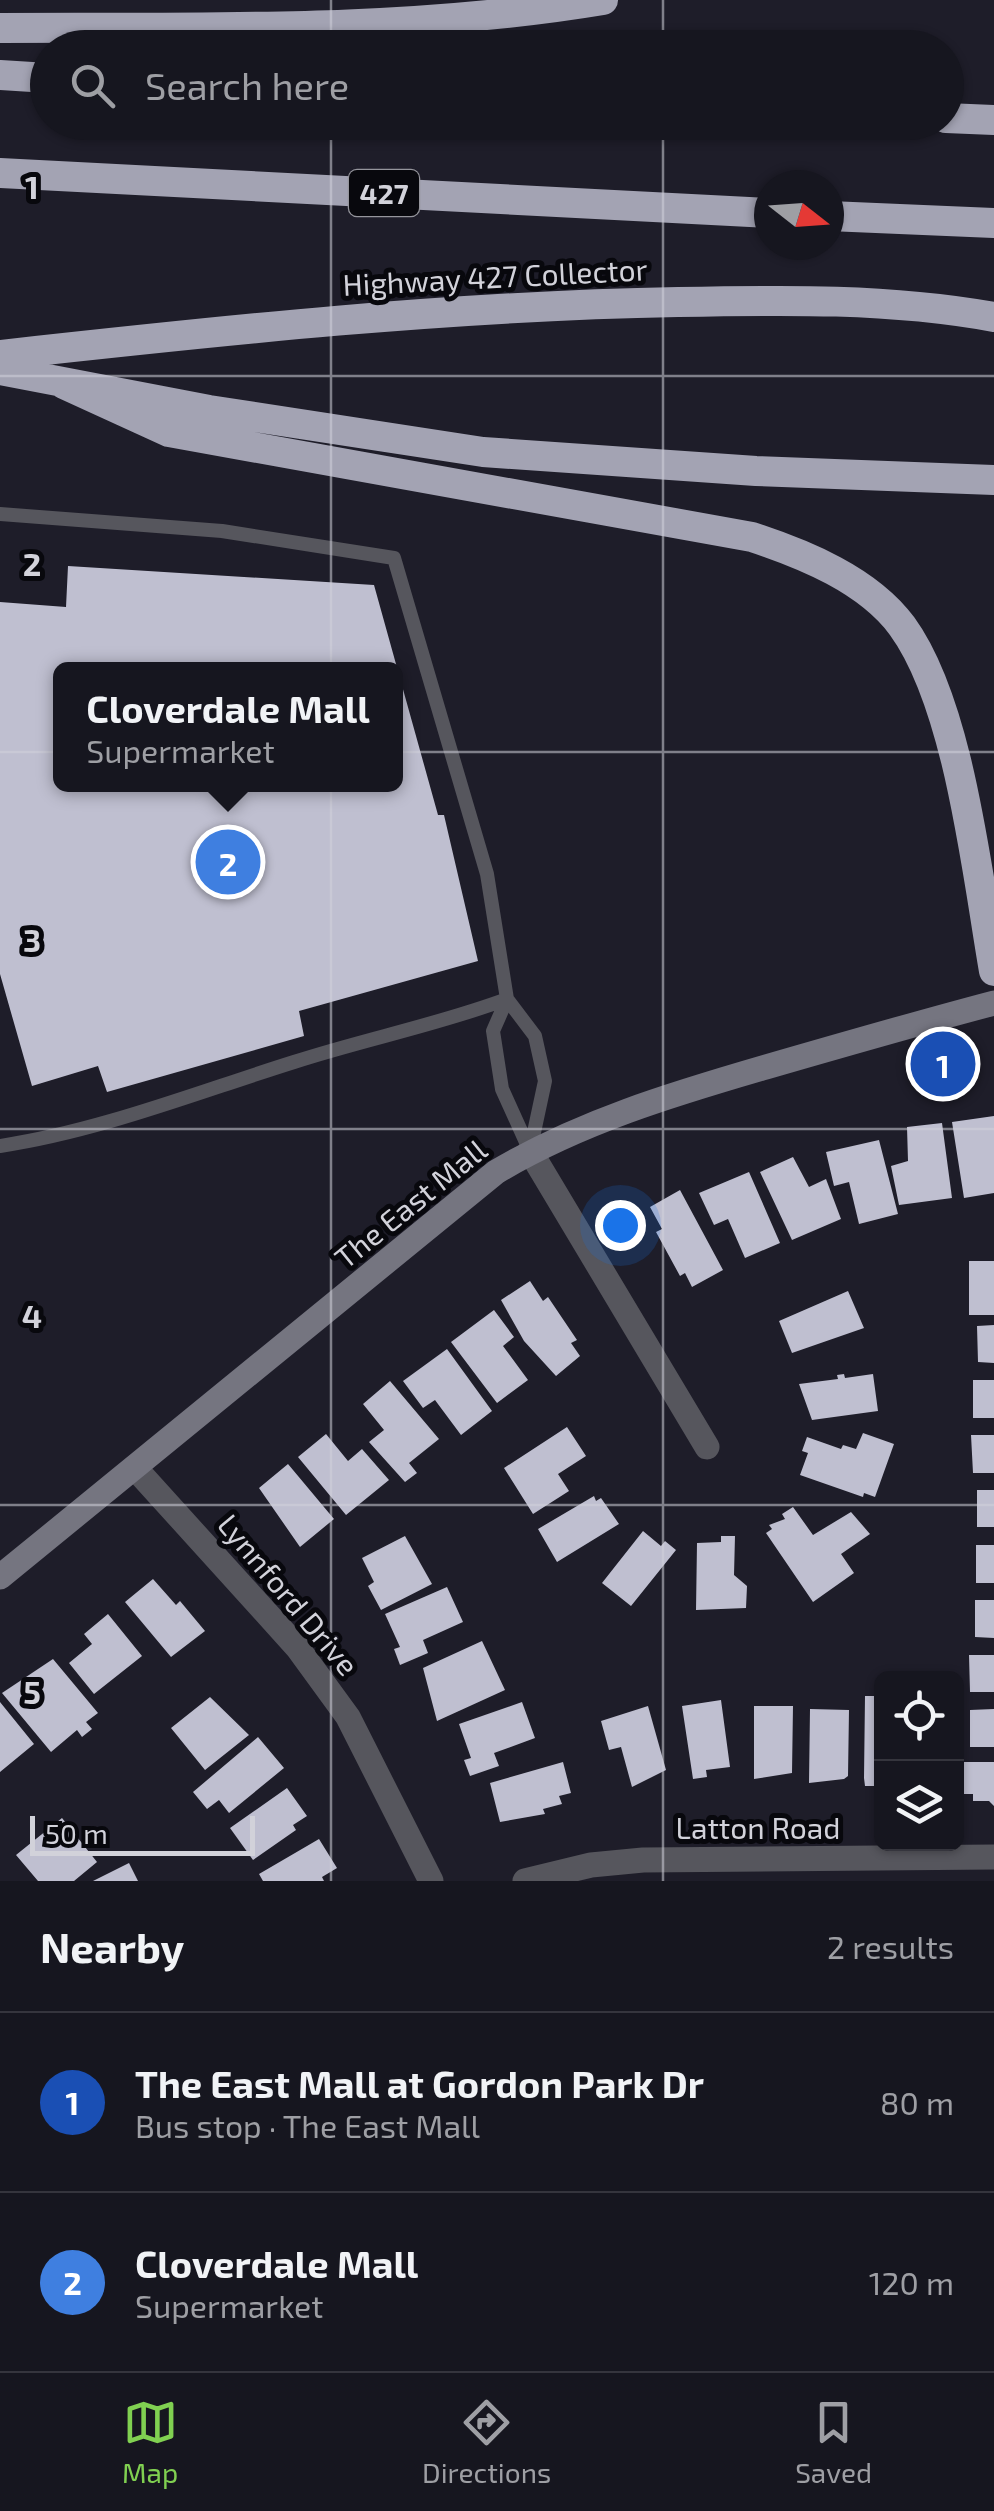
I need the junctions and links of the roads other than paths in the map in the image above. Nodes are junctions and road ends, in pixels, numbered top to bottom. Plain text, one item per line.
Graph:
1 (603, 0) edge
2 (0, 28) edge
3 (0, 75) edge
4 (30, 77) edge
5 (964, 119) edge
6 (994, 120) edge
7 (0, 173) edge
8 (754, 212) edge
9 (844, 217) edge
10 (994, 223) edge
11 (925, 304) junction
12 (994, 306) edge
13 (994, 317) edge
14 (0, 355) edge
15 (0, 370) edge
16 (64, 384) junction
17 (994, 480) edge
18 (0, 514) edge
19 (994, 971) edge
20 (507, 999) junction
21 (994, 1003) edge
22 (0, 1146) edge
23 (530, 1151) junction
24 (708, 1447) dead end
25 (135, 1468) junction
26 (0, 1577) edge
27 (994, 1857) edge
28 (947, 1869) edge
29 (431, 1881) edge
30 (525, 1881) edge

1 - 2 highway
3 - 4 highway
5 - 6 highway
7 - 8 highway, 427
9 - 10 highway
11 - 12 highway
11 - 13 highway, Highway 427 Collector
11 - 14 highway, Highway 427 Collector
15 - 16 highway
16 - 17 highway
16 - 19 highway
18 - 20 lane
20 - 22 lane
20 - 23 lane
20 - 23 lane
21 - 23 main road, The East Mall
23 - 24 street
23 - 25 main road, The East Mall
25 - 26 main road, The East Mall
25 - 29 street, Lynnford Drive
27 - 28 street, Latton Road
28 - 30 street, Latton Road

